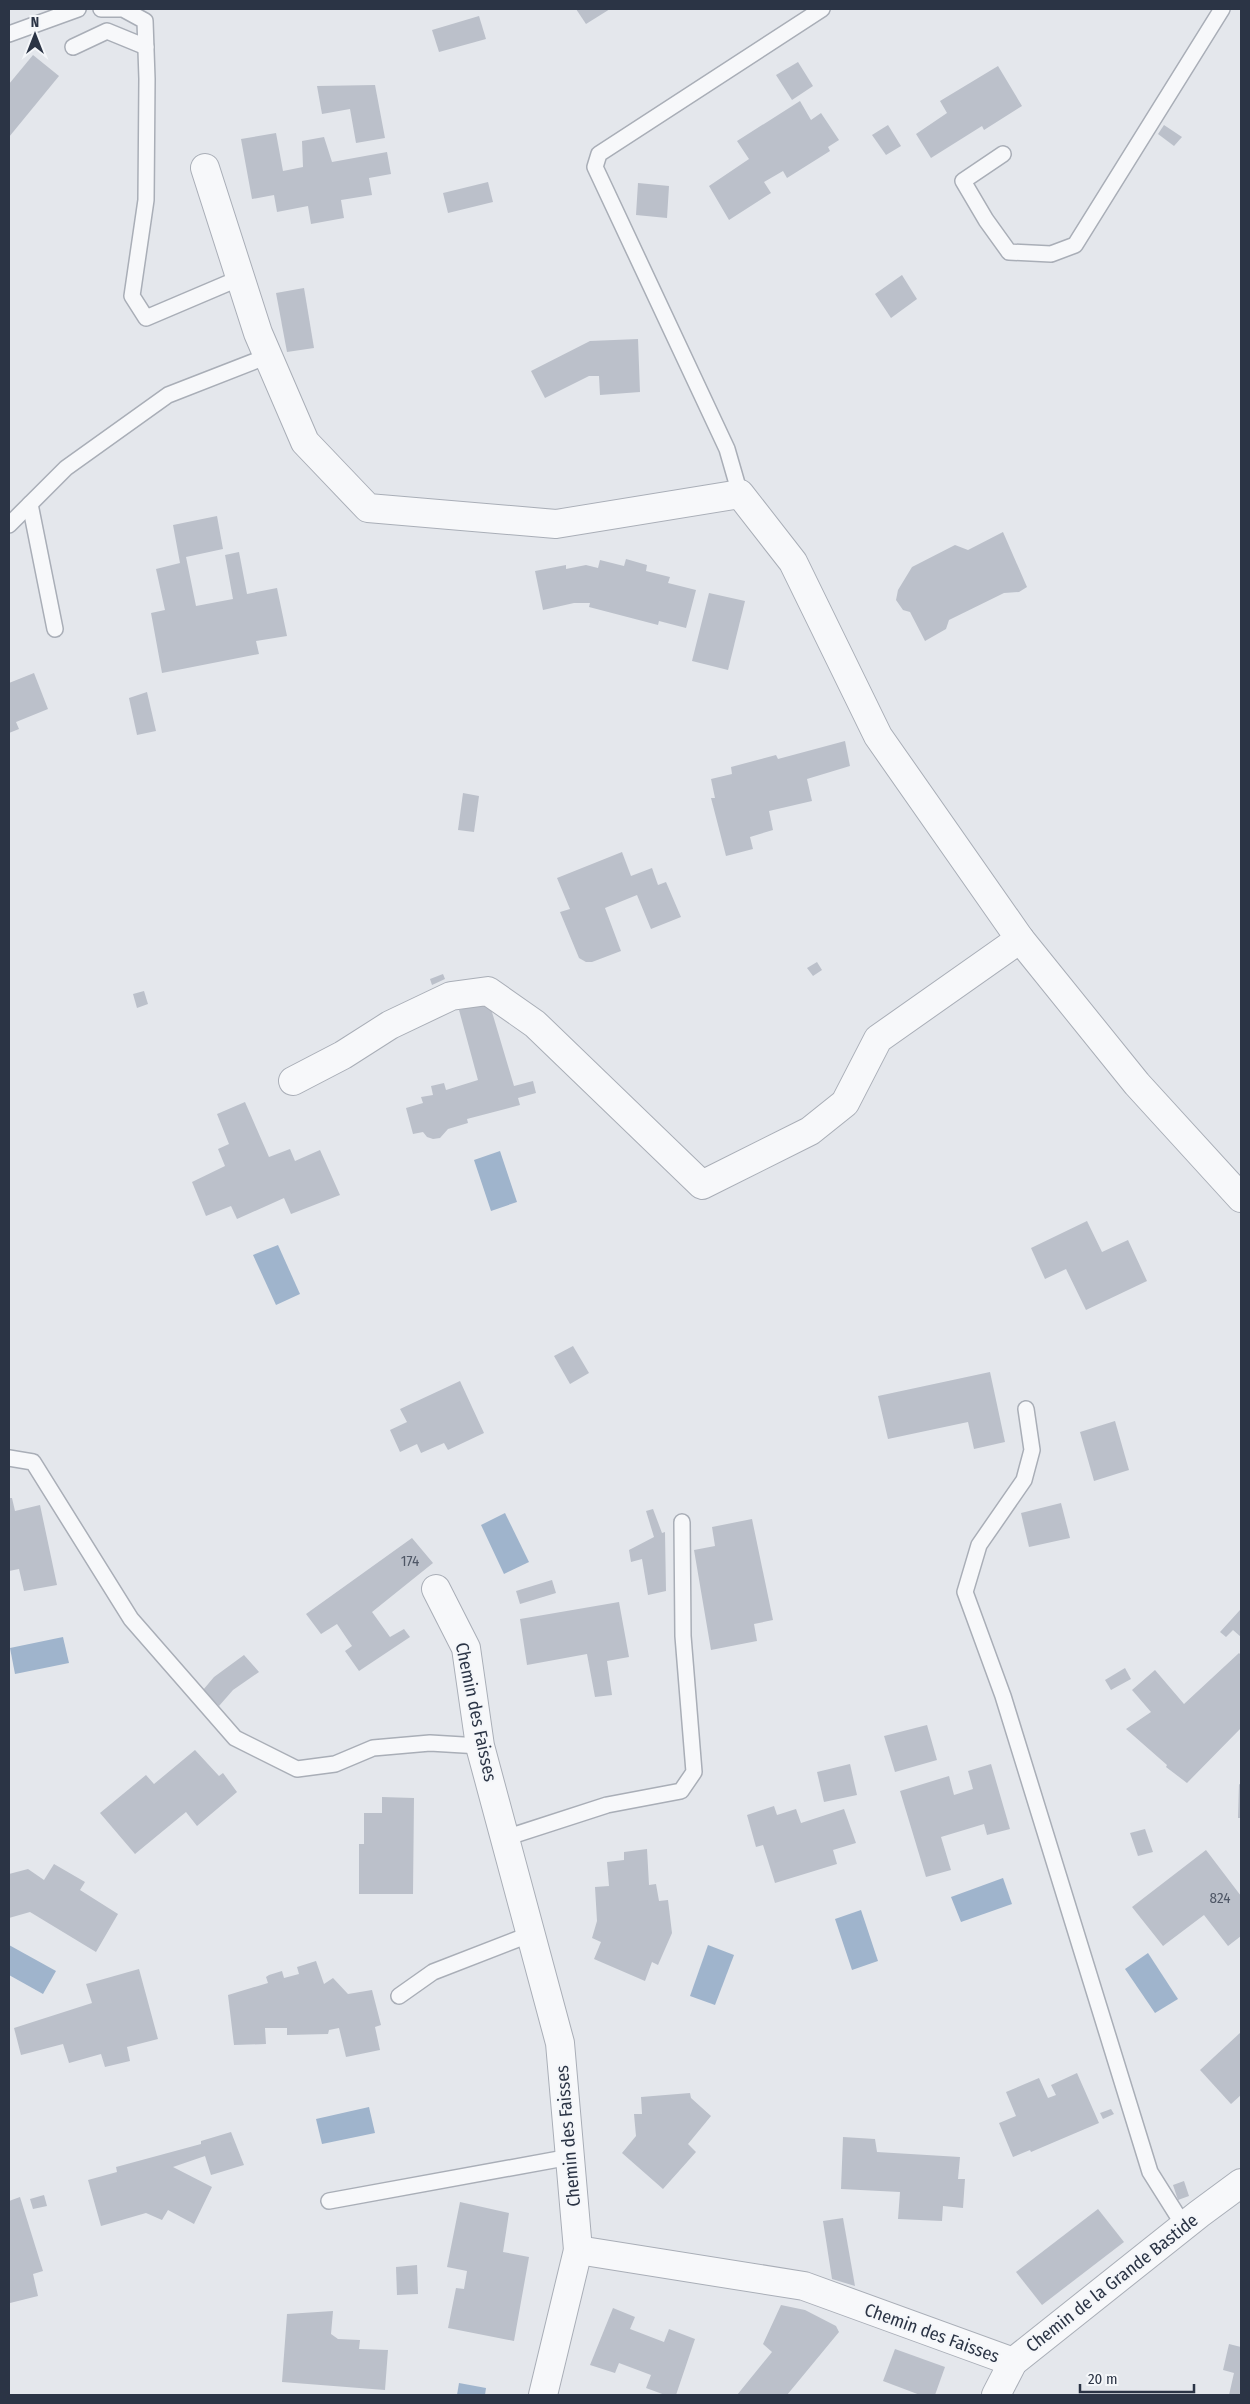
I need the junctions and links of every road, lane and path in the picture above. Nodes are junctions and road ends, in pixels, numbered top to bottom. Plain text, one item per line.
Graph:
1 (78, 9) edge
2 (101, 9) edge
3 (822, 9) edge
4 (1222, 9) edge
5 (9, 34) edge
6 (73, 47) dead end
7 (146, 47) junction
8 (1003, 154) dead end
9 (205, 168) dead end
10 (240, 278) junction
11 (268, 356) junction
12 (740, 494) junction
13 (30, 504) junction
14 (9, 526) edge
15 (55, 629) dead end
16 (1020, 940) junction
17 (293, 1081) dead end
18 (1241, 1198) edge
19 (1026, 1409) dead end
20 (9, 1458) edge
21 (682, 1522) dead end
22 (436, 1589) dead end
23 (480, 1746) junction
24 (505, 1838) junction
25 (530, 1934) junction
26 (399, 1996) dead end
27 (570, 2157) junction
28 (1241, 2183) edge
29 (329, 2201) dead end
30 (1184, 2226) junction
31 (578, 2250) junction
32 (1013, 2362) junction
33 (543, 2395) edge
34 (996, 2395) edge

1 - 5 lane
2 - 7 lane
3 - 12 lane
4 - 8 lane
6 - 7 lane
7 - 10 lane
9 - 10 street
10 - 11 street
11 - 12 street
11 - 13 lane
12 - 16 street
13 - 14 lane
13 - 15 lane
16 - 17 street
16 - 18 street
19 - 30 lane
20 - 23 lane
21 - 24 lane
22 - 23 street, Chemin des Faisses
23 - 24 street, Chemin des Faisses
24 - 25 street, Chemin des Faisses
25 - 26 lane
25 - 27 street, Chemin des Faisses
27 - 29 lane
27 - 31 street, Chemin des Faisses
28 - 30 street, Chemin de la Grande Bastide
30 - 32 street, Chemin de la Grande Bastide
31 - 32 street, Chemin des Faisses
31 - 33 street
32 - 34 street, Chemin de la Grande Bastide

